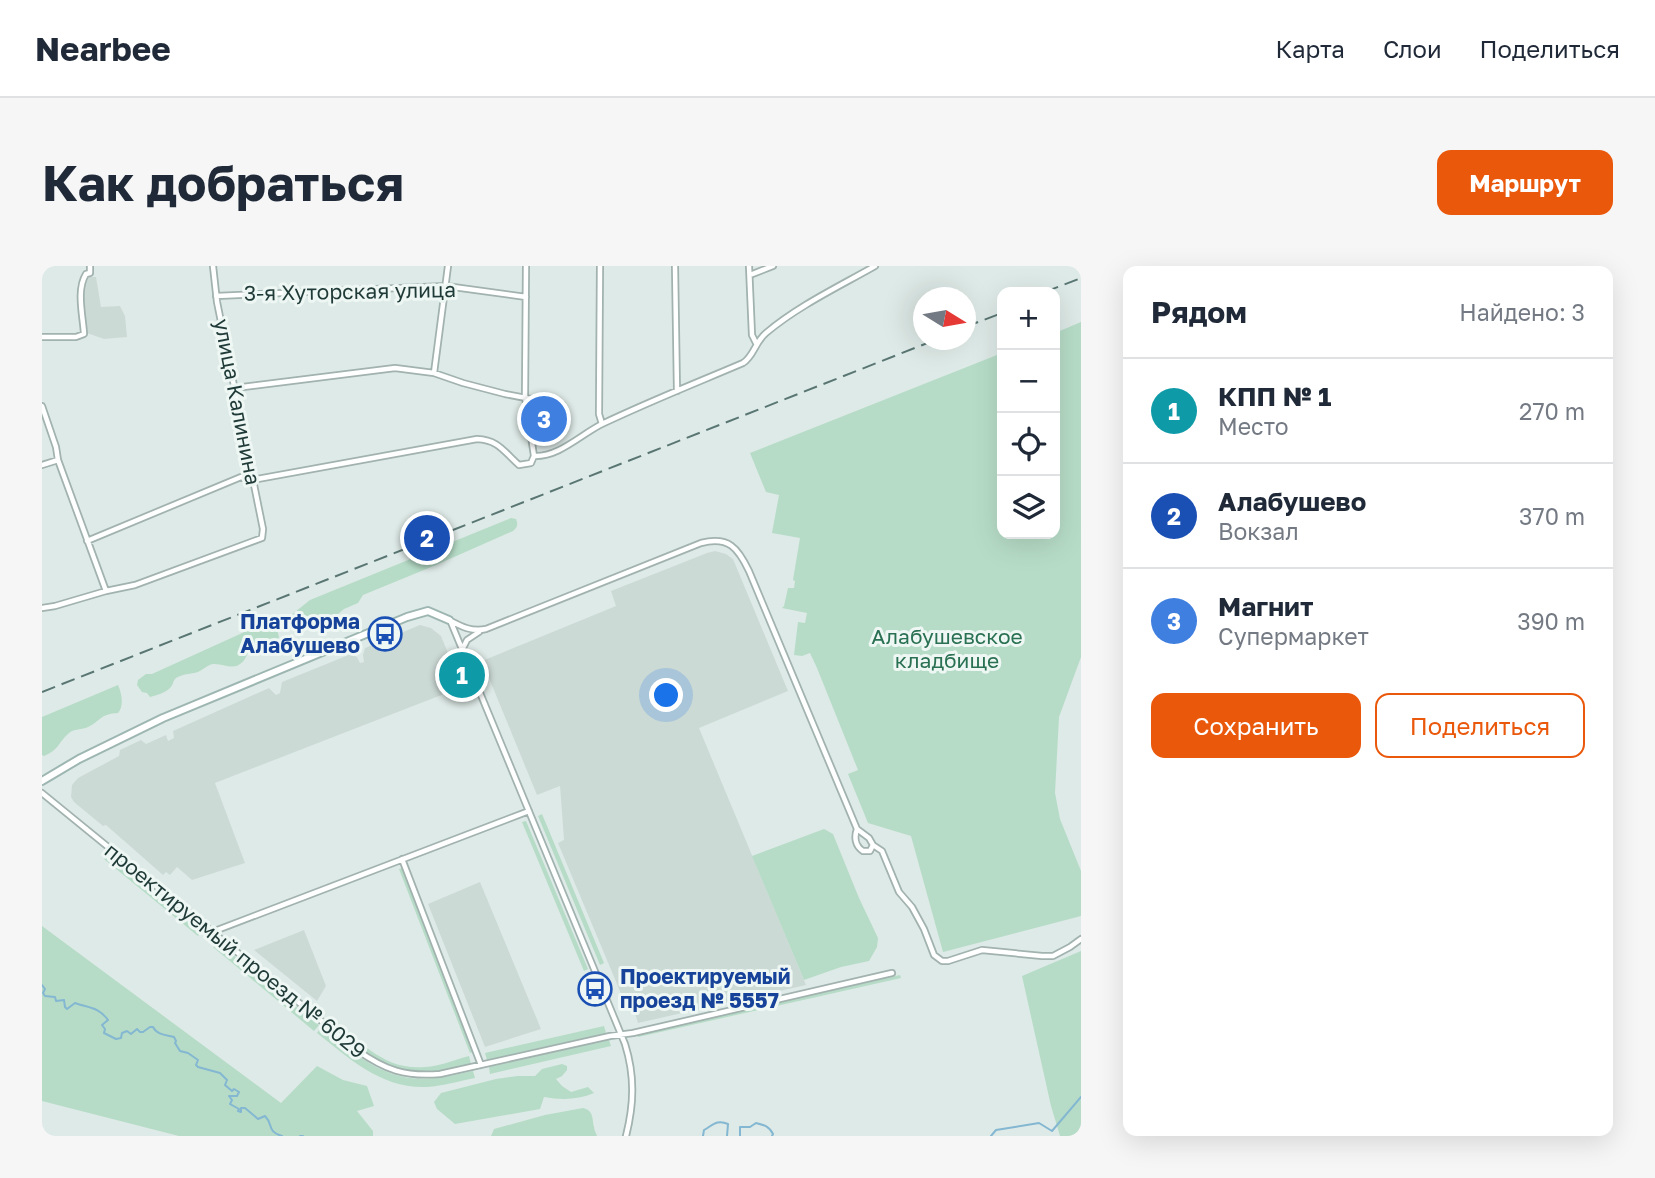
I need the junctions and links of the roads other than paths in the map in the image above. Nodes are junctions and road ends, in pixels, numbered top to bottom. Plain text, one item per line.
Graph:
1 (90, 266) edge
2 (213, 266) edge
3 (448, 266) edge
4 (526, 266) edge
5 (600, 266) edge
6 (675, 266) edge
7 (749, 266) edge
8 (773, 266) edge
9 (875, 266) edge
10 (750, 275) junction
11 (446, 286) junction
12 (216, 296) junction
13 (526, 297) junction
14 (42, 337) edge
15 (756, 344) junction
16 (433, 373) junction
17 (235, 388) junction
18 (677, 391) junction
19 (525, 397) junction
20 (562, 405) dead end
21 (42, 406) edge
22 (602, 424) junction
23 (534, 456) junction
24 (58, 460) junction
25 (42, 465) edge
26 (252, 480) junction
27 (87, 541) junction
28 (106, 591) junction
29 (42, 608) edge
30 (449, 620) junction
31 (486, 629) junction
32 (462, 650) junction
33 (42, 781) edge
34 (42, 793) edge
35 (528, 811) junction
36 (857, 829) junction
37 (873, 845) junction
38 (402, 859) junction
39 (212, 933) junction
40 (1081, 939) edge
41 (892, 973) dead end
42 (621, 1034) junction
43 (481, 1065) junction
44 (626, 1136) edge

1 - 14 street
2 - 12 street, улица Калинина
3 - 11 street
4 - 13 street
5 - 22 street
6 - 18 street
7 - 10 street
8 - 10 street
9 - 15 street
10 - 15 street
11 - 12 street, 3-я Хуторская улица
11 - 13 street, 3-я Хуторская улица
11 - 16 street
12 - 17 street, улица Калинина
13 - 19 street
15 - 18 street
16 - 17 street
16 - 19 street
17 - 26 street, улица Калинина
18 - 22 street
19 - 20 street
19 - 23 street
21 - 24 street
22 - 23 street
23 - 26 street
24 - 25 street
24 - 27 street
26 - 27 street
26 - 28 street, улица Калинина
27 - 28 street
28 - 29 street
30 - 31 street
30 - 32 street
30 - 33 street
31 - 32 street
31 - 36 street
32 - 35 street
34 - 39 street, проектируемый проезд № 6029
35 - 38 street
35 - 42 street
36 - 37 street
36 - 37 street
37 - 40 street
38 - 39 street
38 - 43 street
39 - 43 street, проектируемый проезд № 6029
41 - 42 street, проектируемый проезд № 6029
42 - 43 street, проектируемый проезд № 6029
42 - 44 street

